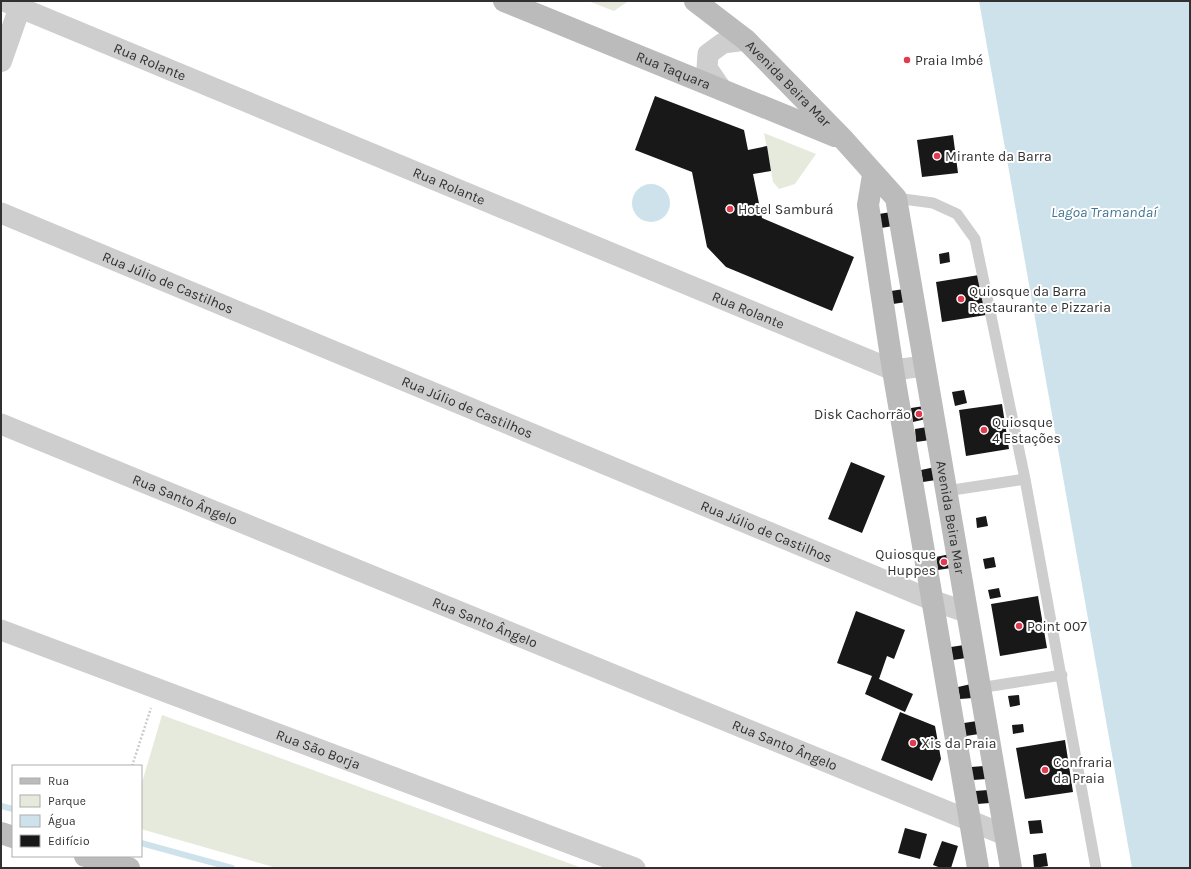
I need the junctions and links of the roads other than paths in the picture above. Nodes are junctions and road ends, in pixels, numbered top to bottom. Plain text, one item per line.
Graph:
1 (504, 1) edge
2 (695, 1) edge
3 (15, 3) edge
4 (746, 40) junction
5 (1, 61) edge
6 (722, 90) junction
7 (844, 140) junction
8 (873, 174) junction
9 (896, 198) junction
10 (868, 205) junction
11 (1, 213) edge
12 (925, 366) junction
13 (893, 370) junction
14 (1, 424) edge
15 (1025, 479) junction
16 (946, 491) junction
17 (934, 601) junction
18 (966, 612) junction
19 (1, 630) edge
20 (1062, 675) junction
21 (979, 688) junction
22 (970, 820) junction
23 (1, 833) edge
24 (1005, 835) junction
25 (12, 837) edge
26 (89, 857) edge
27 (129, 868) edge
28 (635, 868) edge
29 (978, 868) edge
30 (1011, 868) edge
31 (1096, 868) edge

1 - 6 main road, Rua Taquara
2 - 4 main road, Avenida Beira Mar
3 - 5 street
3 - 13 street, Rua Rolante
4 - 6 street
4 - 7 main road, Avenida Beira Mar
6 - 7 main road, Rua Taquara
7 - 8 main road, Avenida Beira Mar
8 - 9 main road, Avenida Beira Mar
8 - 10 main road
9 - 10 street
9 - 12 main road, Avenida Beira Mar
9 - 15 lane
10 - 13 main road
11 - 17 street, Rua Júlio de Castilhos
12 - 13 street
12 - 16 main road, Avenida Beira Mar
13 - 17 main road
14 - 22 street, Rua Santo Ângelo
15 - 16 lane
15 - 20 lane
16 - 18 main road, Avenida Beira Mar
17 - 18 street, Rua Júlio de Castilhos
17 - 22 main road
18 - 21 main road, Avenida Beira Mar
19 - 28 street, Rua São Borja
20 - 21 lane
20 - 31 lane
21 - 24 main road, Avenida Beira Mar
22 - 24 street, Rua Santo Ângelo
22 - 29 main road
23 - 25 main road
24 - 30 main road, Avenida Beira Mar
26 - 27 main road

